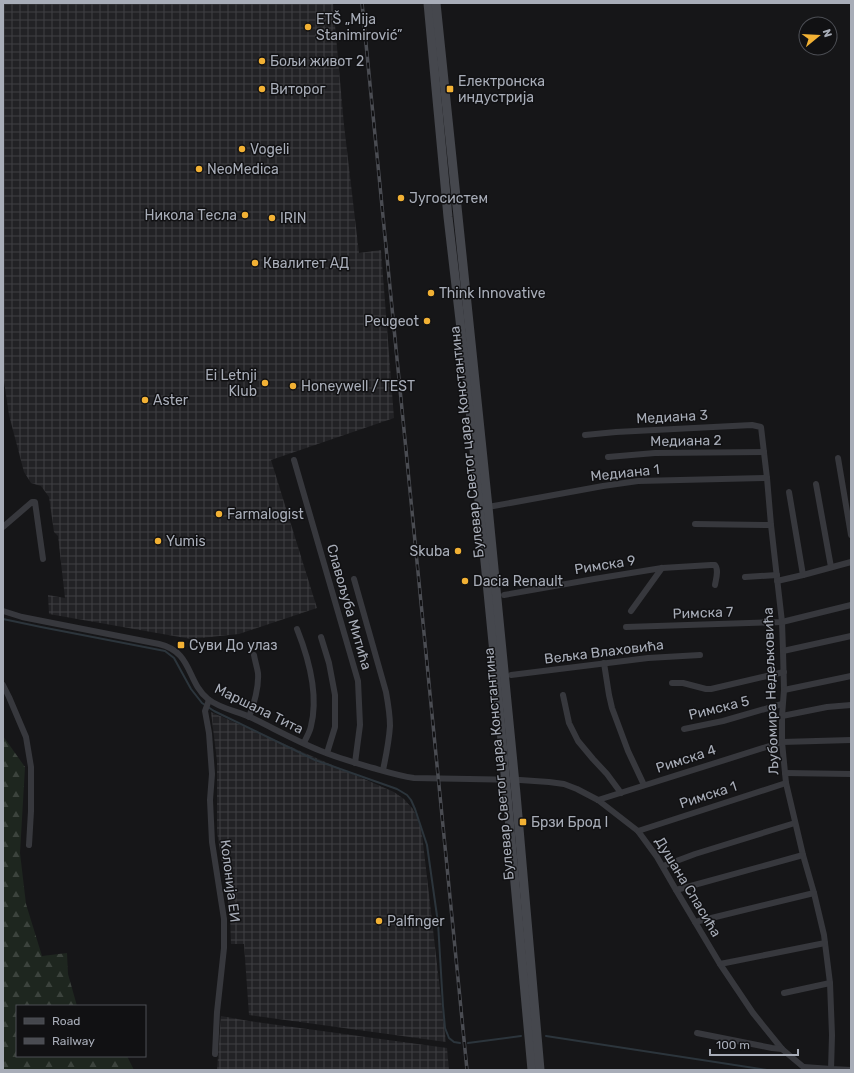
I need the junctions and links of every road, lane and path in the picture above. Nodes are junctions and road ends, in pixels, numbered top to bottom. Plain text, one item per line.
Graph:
1 (428, 3) edge
2 (436, 3) edge
3 (761, 427) joint
4 (585, 435) dead end
5 (764, 452) junction
6 (608, 457) dead end
7 (838, 458) dead end
8 (294, 460) dead end
9 (767, 478) junction
10 (816, 484) dead end
11 (789, 492) dead end
12 (488, 507) junction
13 (695, 524) dead end
14 (771, 525) junction
15 (3, 527) edge
16 (851, 535) edge
17 (43, 559) dead end
18 (851, 562) edge
19 (831, 567) junction
20 (662, 568) junction
21 (803, 575) junction
22 (745, 577) dead end
23 (777, 578) junction
24 (354, 579) dead end
25 (715, 585) dead end
26 (504, 595) dead end
27 (851, 605) edge
28 (3, 611) edge
29 (631, 611) dead end
30 (782, 622) junction
31 (626, 628) dead end
32 (297, 629) dead end
33 (851, 636) edge
34 (321, 637) dead end
35 (783, 651) junction
36 (254, 655) dead end
37 (700, 655) dead end
38 (604, 663) junction
39 (784, 672) junction
40 (511, 675) dead end
41 (851, 676) edge
42 (672, 683) dead end
43 (3, 685) edge
44 (784, 690) junction
45 (563, 695) dead end
46 (208, 702) junction
47 (782, 704) junction
48 (851, 705) edge
49 (782, 716) junction
50 (250, 717) junction
51 (684, 729) dead end
52 (851, 740) edge
53 (782, 742) junction
54 (304, 743) junction
55 (327, 753) junction
56 (355, 763) junction
57 (383, 770) junction
58 (785, 773) junction
59 (851, 774) edge
60 (510, 779) junction
61 (786, 783) junction
62 (644, 785) junction
63 (621, 793) junction
64 (598, 800) junction
65 (795, 824) junction
66 (638, 831) junction
67 (29, 845) dead end
68 (803, 855) junction
69 (663, 866) junction
70 (676, 890) junction
71 (814, 893) junction
72 (695, 922) junction
73 (825, 943) junction
74 (720, 964) junction
75 (830, 982) junction
76 (784, 993) dead end
77 (697, 1033) dead end
78 (782, 1049) junction
79 (215, 1054) dead end
80 (806, 1068) edge
81 (532, 1070) edge
82 (540, 1070) edge
83 (831, 1070) edge
84 (851, 1070) edge

1 - 60 main road, Булевар Светог цара Константина
2 - 12 main road, Булевар Светог цара Константина
3 - 4 street, Медиана 3
3 - 5 street, Љубомира Недељковића
5 - 6 street, Медиана 2
5 - 9 street, Љубомира Недељковића
7 - 16 street
8 - 56 street, Славољуба Митића
9 - 12 street, Медиана 1
9 - 14 street, Љубомира Недељковића
10 - 19 street
11 - 21 street
12 - 60 main road, Булевар Светог цара Константина
13 - 14 street
14 - 23 street, Љубомира Недељковића
15 - 17 street
18 - 19 street
19 - 21 street
20 - 25 street, Римска 9
20 - 26 street, Римска 9
20 - 29 street, Римска 9
21 - 23 street
22 - 23 street
23 - 30 street, Љубомира Недељковића
24 - 57 street
27 - 30 street, Римска 7
28 - 46 street, Маршала Тита
30 - 31 street, Римска 7
30 - 35 street, Љубомира Недељковића
32 - 54 street
33 - 35 street
34 - 55 street
35 - 39 street, Љубомира Недељковића
36 - 50 street
37 - 38 street, Вељка Влаховића
38 - 40 street, Вељка Влаховића
38 - 62 street
39 - 42 street
39 - 44 street, Љубомира Недељковића
41 - 44 street
43 - 67 street
44 - 47 street, Љубомира Недељковића
45 - 63 street
46 - 50 street, Маршала Тита
46 - 79 street, Колонија ЕИ
47 - 49 street, Љубомира Недељковића
47 - 51 street, Римска 5
48 - 49 street
49 - 53 street, Љубомира Недељковића
50 - 54 street, Маршала Тита
52 - 53 street, Римска 4
53 - 58 street, Љубомира Недељковића
53 - 62 street, Римска 4
54 - 55 street, Маршала Тита
55 - 56 street, Маршала Тита
56 - 57 street, Маршала Тита
57 - 60 street, Маршала Тита
58 - 59 street
58 - 61 street, Љубомира Недељковића
60 - 64 street, Душана Спасића
60 - 81 main road, Булевар Светог цара Константина
60 - 82 main road, Булевар Светог цара Константина
61 - 65 street, Љубомира Недељковића
61 - 66 street, Римска 1
62 - 63 street, Римска 4
63 - 64 street, Римска 4
64 - 66 street, Душана Спасића
65 - 68 street, Љубомира Недељковића
65 - 69 street
66 - 69 street, Душана Спасића
68 - 70 street
68 - 71 street, Љубомира Недељковића
69 - 70 street, Душана Спасића
70 - 72 street, Душана Спасића
71 - 72 street
71 - 73 street, Љубомира Недељковића
72 - 74 street, Душана Спасића
73 - 74 street
73 - 75 street, Љубомира Недељковића
74 - 78 street, Душана Спасића
75 - 76 street
75 - 83 street, Љубомира Недељковића
77 - 78 street
78 - 80 street, Душана Спасића
80 - 83 street
83 - 84 street

